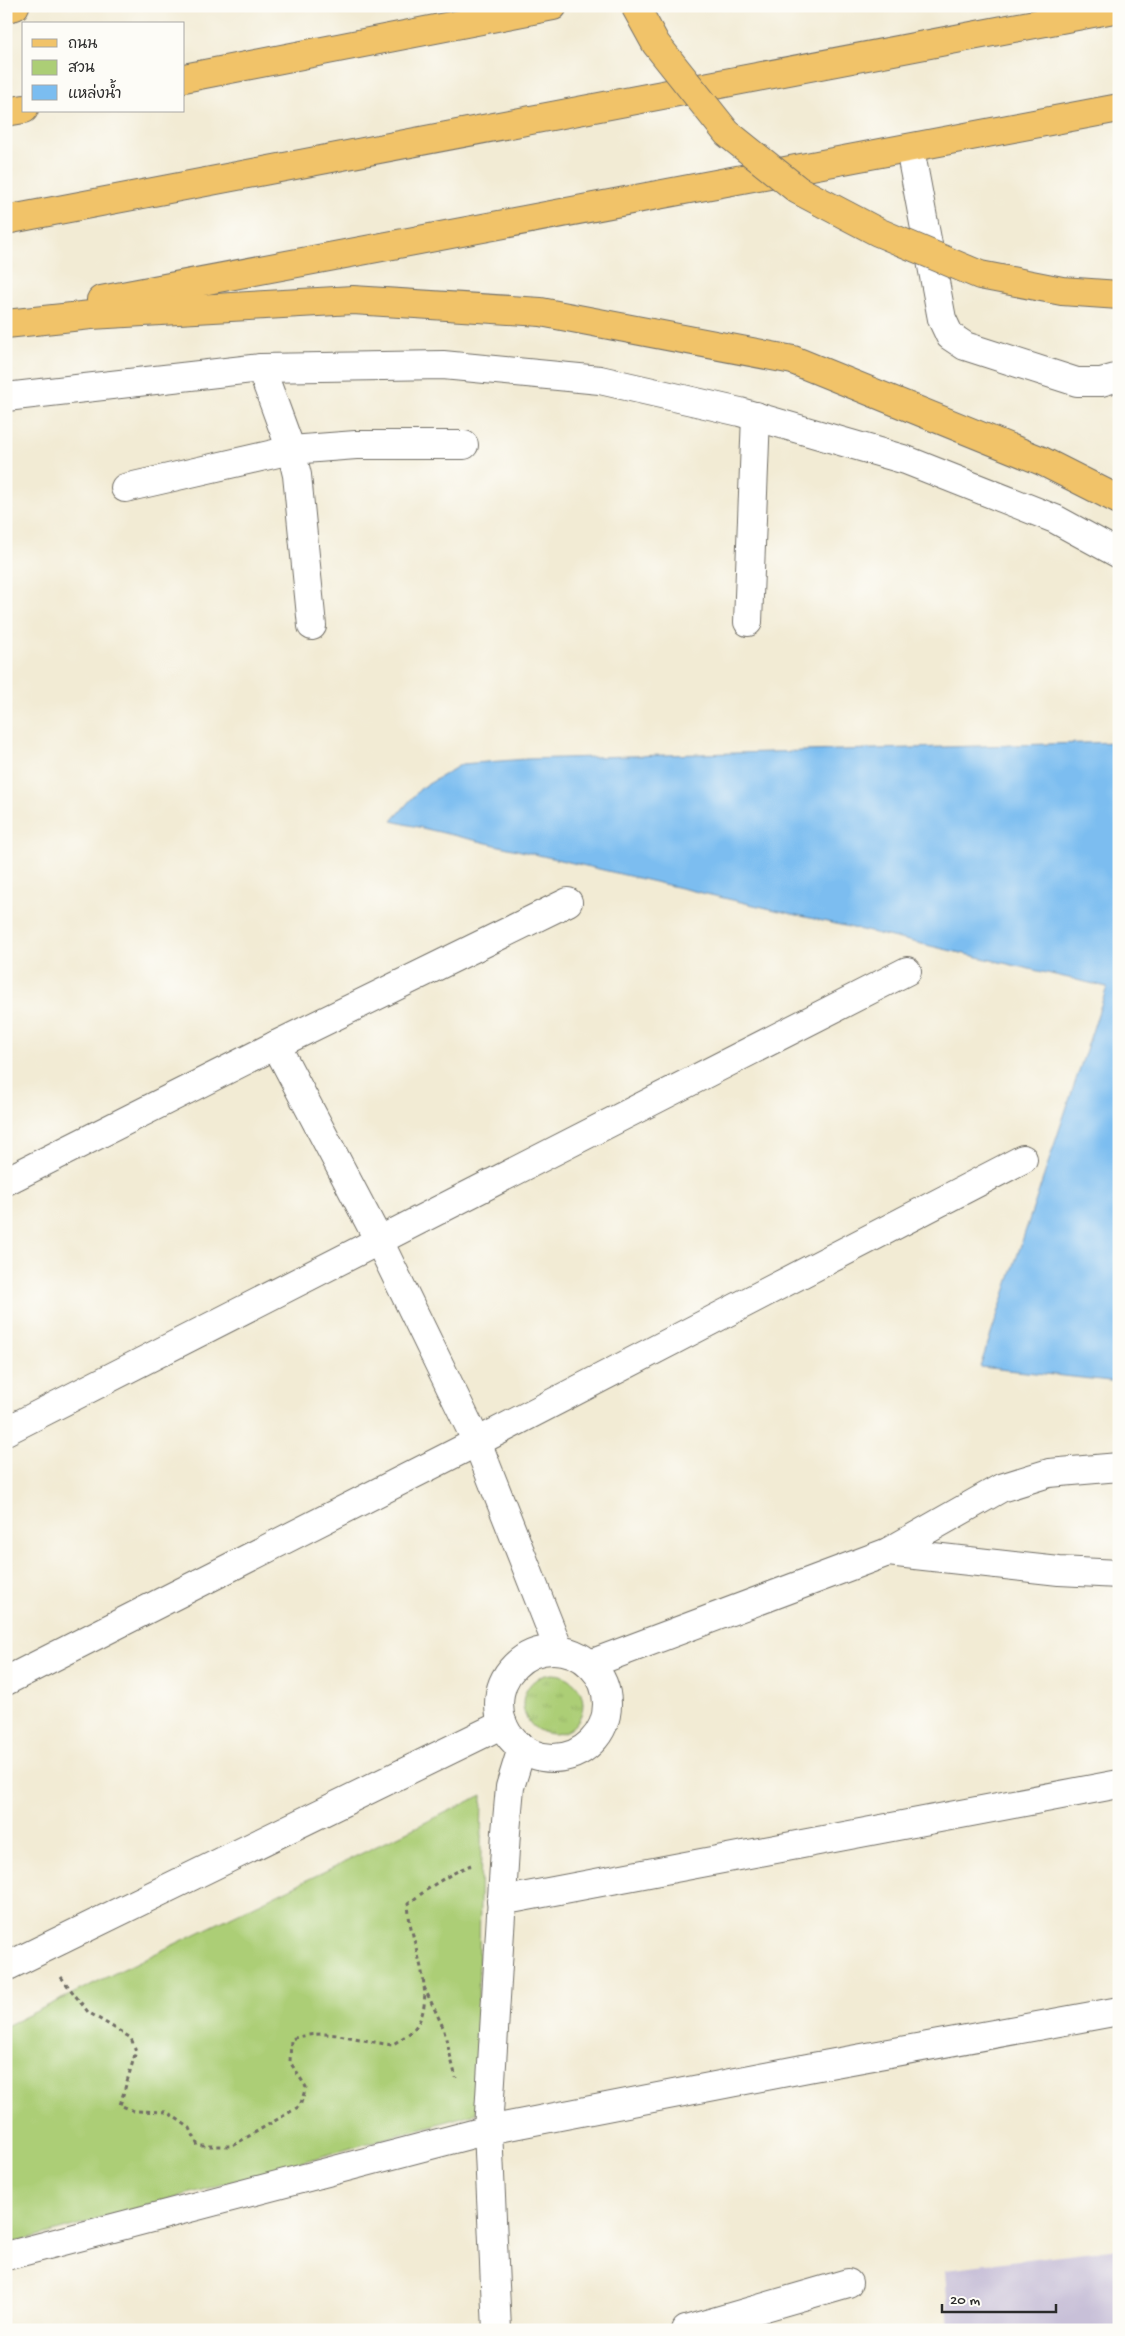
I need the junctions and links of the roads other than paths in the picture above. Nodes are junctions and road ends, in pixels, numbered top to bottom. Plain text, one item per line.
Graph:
1 (16, 6) edge
2 (553, 6) edge
3 (635, 6) edge
4 (6, 8) edge
5 (1119, 8) edge
6 (185, 78) edge
7 (1119, 108) edge
8 (22, 109) edge
9 (6, 112) edge
10 (910, 149) junction
11 (6, 220) edge
12 (1119, 295) edge
13 (6, 318) edge
14 (6, 324) edge
15 (261, 368) junction
16 (1119, 377) edge
17 (6, 397) edge
18 (756, 416) junction
19 (464, 445) dead end
20 (291, 450) junction
21 (126, 488) dead end
22 (1119, 500) edge
23 (1119, 554) edge
24 (748, 622) dead end
25 (312, 626) dead end
26 (568, 902) dead end
27 (907, 971) dead end
28 (276, 1045) junction
29 (1024, 1158) dead end
30 (6, 1181) edge
31 (378, 1240) junction
32 (6, 1431) edge
33 (477, 1442) junction
34 (1119, 1467) edge
35 (888, 1552) junction
36 (1119, 1574) edge
37 (560, 1650) junction
38 (590, 1664) junction
39 (6, 1681) edge
40 (502, 1724) junction
41 (522, 1748) junction
42 (1119, 1784) edge
43 (501, 1901) junction
44 (6, 1967) edge
45 (1119, 2011) edge
46 (488, 2130) junction
47 (6, 2256) edge
48 (848, 2283) dead end
49 (498, 2330) edge
50 (686, 2330) edge

1 - 4 main road
2 - 6 main road
3 - 12 main road, bridge
5 - 11 main road
7 - 10 main road
8 - 9 main road
10 - 13 main road
10 - 16 street
14 - 22 main road
15 - 17 street
15 - 18 street
15 - 20 street
18 - 23 street
18 - 24 street
19 - 20 street
20 - 21 street
20 - 25 street
26 - 28 street
27 - 31 street
28 - 30 street
28 - 31 street
29 - 33 street
31 - 32 street
31 - 33 street
33 - 37 street
33 - 39 street
34 - 35 street
35 - 36 street
35 - 38 street
37 - 38 street
37 - 40 street
38 - 41 street
40 - 41 street
40 - 44 street
41 - 43 street
42 - 43 street
43 - 46 street
45 - 46 street
46 - 47 street
46 - 49 street
48 - 50 street

